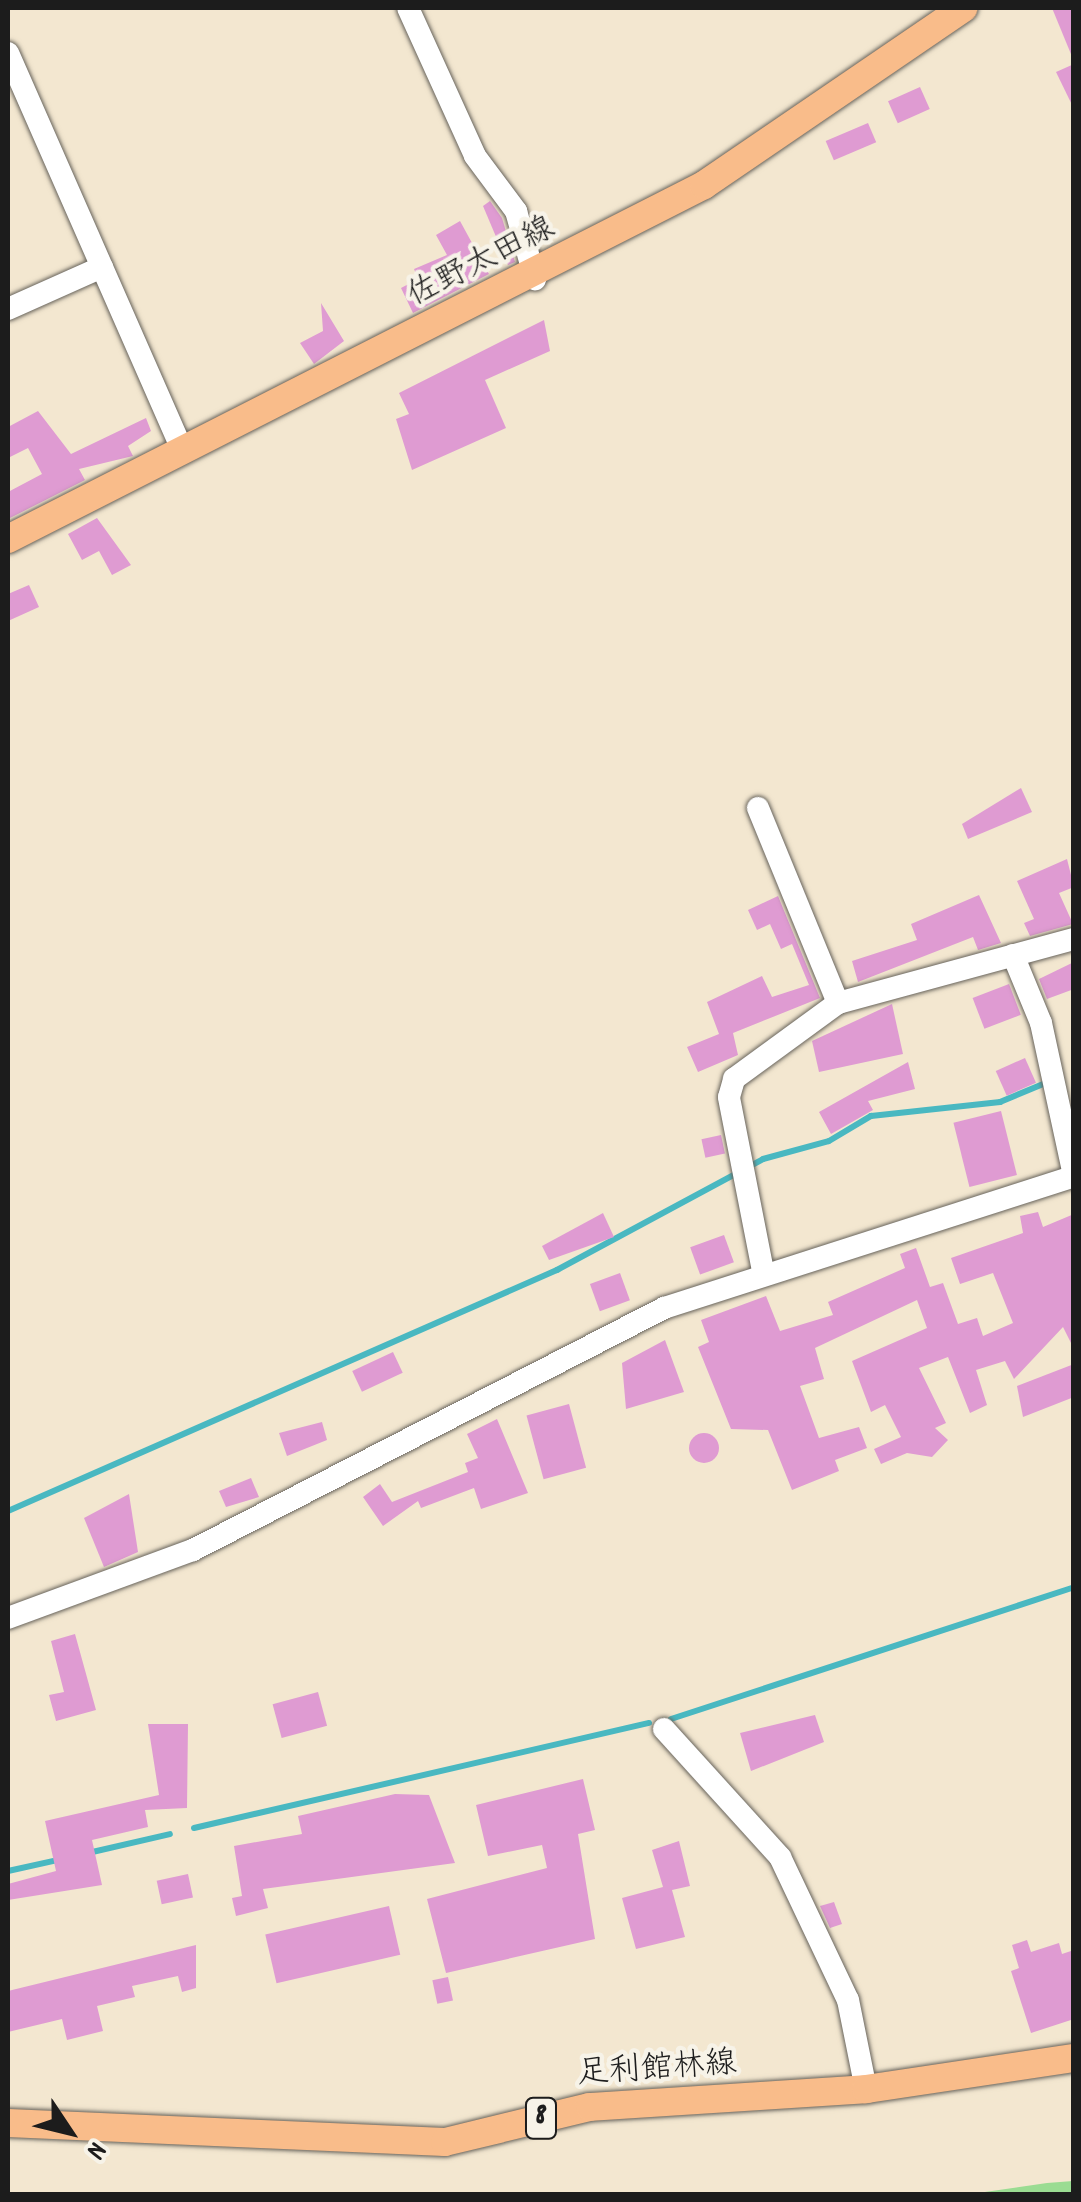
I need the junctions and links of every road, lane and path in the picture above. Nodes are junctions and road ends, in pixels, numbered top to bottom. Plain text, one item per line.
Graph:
1 (408, 8) edge
2 (963, 8) edge
3 (8, 53) edge
4 (102, 267) junction
5 (534, 279) junction
6 (8, 309) edge
7 (183, 452) junction
8 (8, 540) edge
9 (758, 808) dead end
10 (1074, 938) edge
11 (1013, 955) junction
12 (838, 1004) junction
13 (1074, 1176) edge
14 (763, 1271) junction
15 (8, 1618) edge
16 (664, 1730) dead end
17 (1074, 2058) edge
18 (866, 2090) junction
19 (8, 2123) edge

1 - 5 street
2 - 5 main road, 佐野太田線
3 - 4 street
4 - 6 street
4 - 7 street
5 - 7 main road, 佐野太田線
7 - 8 main road, 佐野太田線
9 - 12 street
10 - 11 street
11 - 12 street
11 - 13 street
12 - 14 street
13 - 14 street
14 - 15 street
16 - 18 street
17 - 18 main road, 足利館林線 / 8
18 - 19 main road, 足利館林線 / 8

